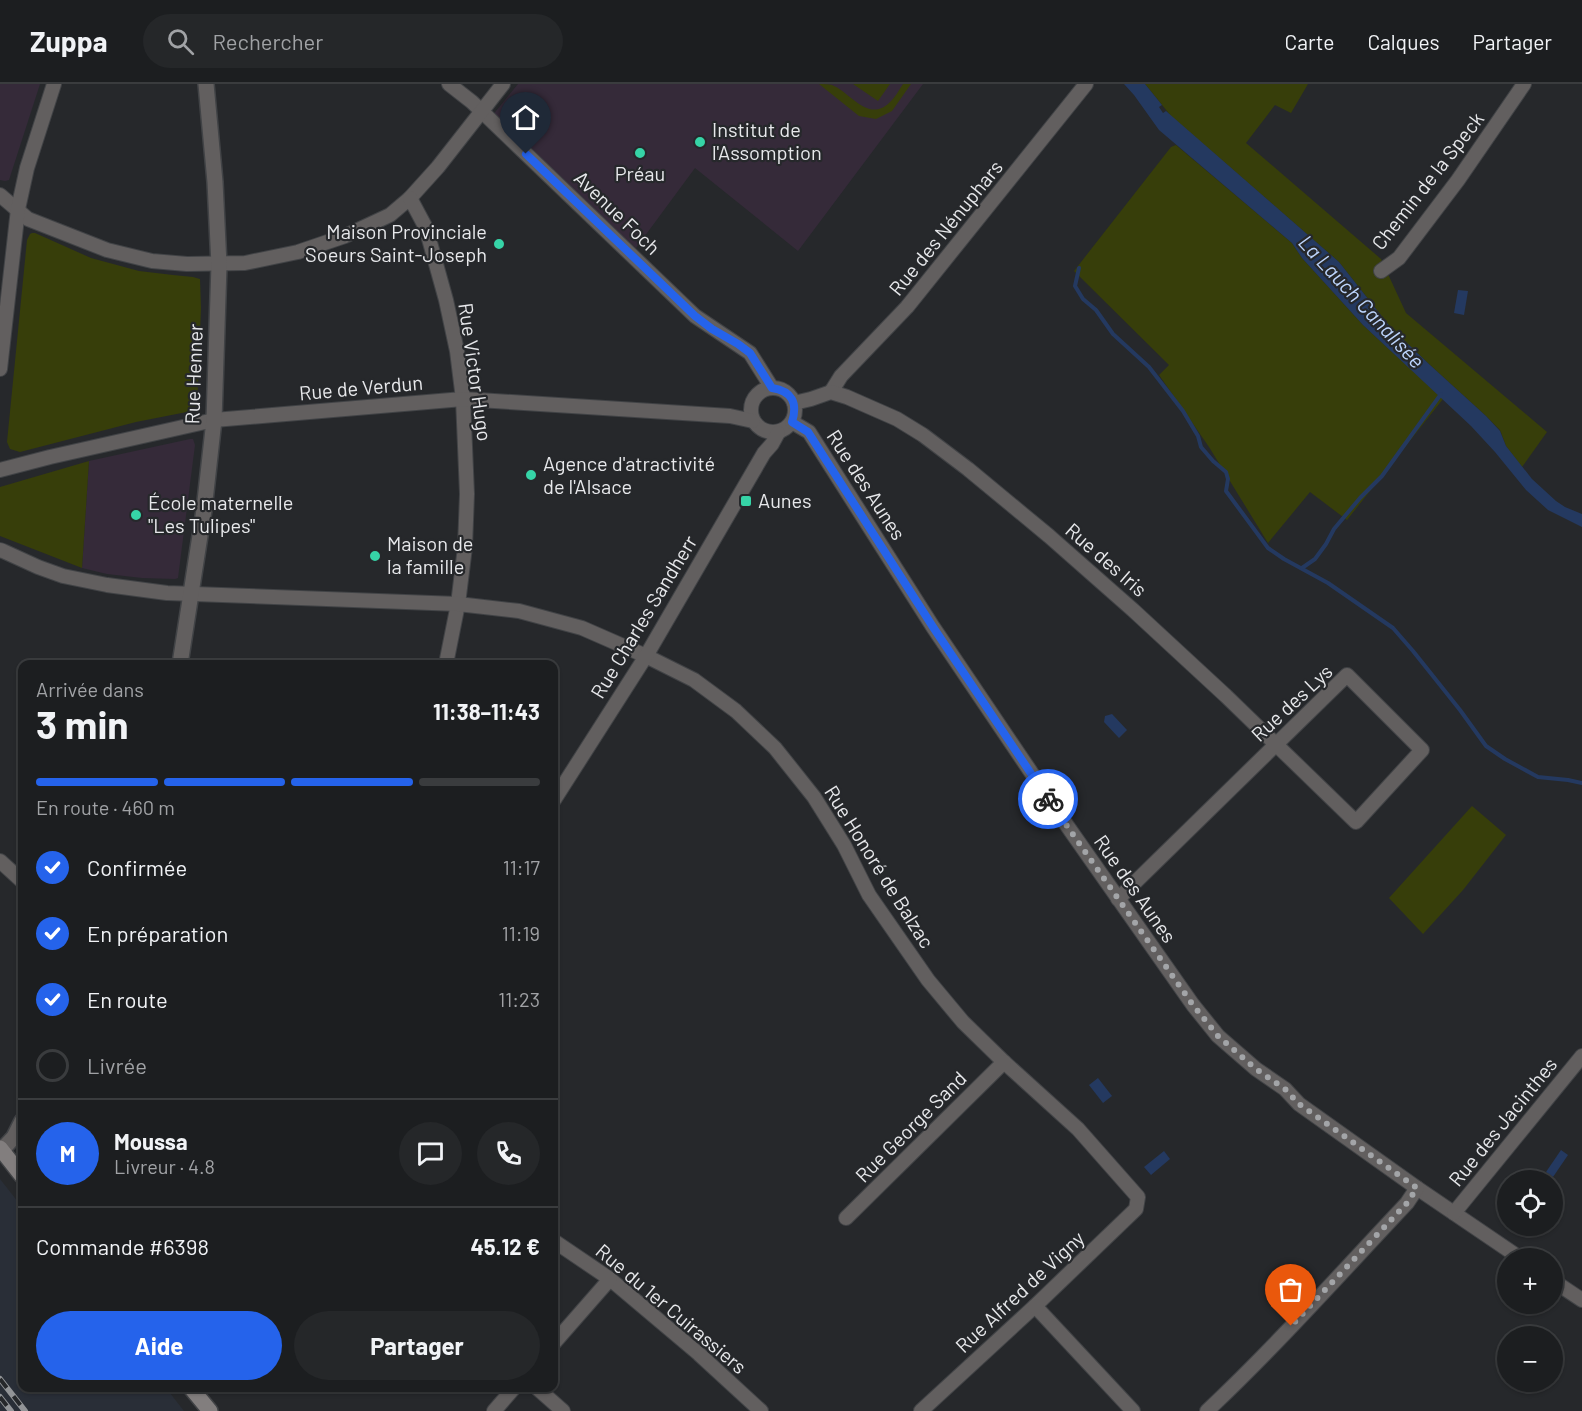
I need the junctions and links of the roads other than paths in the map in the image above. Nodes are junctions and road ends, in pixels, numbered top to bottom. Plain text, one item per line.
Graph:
1 (54, 84) edge
2 (206, 84) edge
3 (449, 84) edge
4 (503, 84) edge
5 (1086, 84) edge
6 (1524, 84) edge
7 (482, 112) junction
8 (0, 195) edge
9 (410, 198) junction
10 (18, 209) junction
11 (219, 265) junction
12 (1381, 271) dead end
13 (0, 369) edge
14 (766, 390) junction
15 (831, 392) junction
16 (463, 399) junction
17 (794, 403) junction
18 (751, 406) junction
19 (730, 416) junction
20 (214, 420) junction
21 (792, 422) junction
22 (757, 426) junction
23 (778, 433) junction
24 (764, 453) junction
25 (0, 470) edge
26 (0, 550) edge
27 (192, 594) junction
28 (458, 604) junction
29 (645, 656) junction
30 (181, 660) edge
31 (447, 660) edge
32 (1276, 744) junction
33 (558, 794) edge
34 (1356, 822) joint
35 (0, 861) edge
36 (18, 877) edge
37 (1118, 899) junction
38 (1582, 1056) edge
39 (1004, 1062) junction
40 (18, 1128) edge
41 (0, 1150) edge
42 (18, 1171) edge
43 (1417, 1188) junction
44 (1138, 1197) joint
45 (1454, 1213) junction
46 (846, 1218) dead end
47 (558, 1244) edge
48 (1505, 1248) edge
49 (610, 1279) junction
50 (1563, 1287) edge
51 (1582, 1300) edge
52 (1035, 1306) junction
53 (558, 1338) edge
54 (194, 1392) edge
55 (511, 1392) edge
56 (542, 1392) edge
57 (210, 1411) edge
58 (494, 1411) edge
59 (564, 1411) edge
60 (761, 1411) edge
61 (921, 1411) edge
62 (1133, 1411) edge
63 (1207, 1411) edge

1 - 10 street
2 - 11 street, Rue Henner
3 - 7 street, Avenue Foch
4 - 7 street
5 - 15 street, Rue des Nénuphars
6 - 12 street, Chemin de la Speck
7 - 9 street
7 - 14 street, Avenue Foch
8 - 10 street
9 - 11 street
9 - 16 street, Rue Victor Hugo
10 - 11 street
10 - 13 street
11 - 20 street, Rue Henner
14 - 17 street
14 - 18 street
15 - 17 street
15 - 32 street, Rue des Iris
16 - 19 street, Rue de Verdun
16 - 20 street, Rue de Verdun
16 - 28 street, Rue Victor Hugo
17 - 21 street
18 - 19 street, Rue de Verdun
18 - 22 street
19 - 22 street, Rue de Verdun
20 - 25 street, Rue de Verdun
20 - 27 street, Rue Henner
21 - 23 street
21 - 37 street, Rue des Aunes
22 - 23 street
22 - 24 street
23 - 24 street, Rue Charles Sandherr
24 - 29 street, Rue Charles Sandherr
26 - 27 street, Rue Honoré de Balzac
27 - 28 street, Rue Honoré de Balzac
27 - 30 street, Rue Henner
28 - 29 street, Rue Honoré de Balzac
28 - 31 street, Rue Victor Hugo
29 - 33 street, Rue Charles Sandherr
29 - 39 street, Rue Honoré de Balzac
32 - 34 street, Rue des Iris
32 - 34 street, Rue des Lys
32 - 37 street, Rue des Lys
35 - 36 street
37 - 43 street, Rue des Aunes
38 - 45 street, Rue des Jacinthes
39 - 44 street, Rue Honoré de Balzac
39 - 46 street, Rue George Sand
40 - 41 street
41 - 42 main road
43 - 45 street, Rue des Aunes
43 - 63 street
44 - 52 street, Rue Alfred de Vigny
45 - 48 street, Rue des Aunes
47 - 49 street, Rue du 1er Cuirassiers
49 - 53 street
49 - 60 street, Rue du 1er Cuirassiers
50 - 51 street
52 - 61 street, Rue Alfred de Vigny
52 - 62 street
54 - 57 main road
55 - 58 street
56 - 59 street

